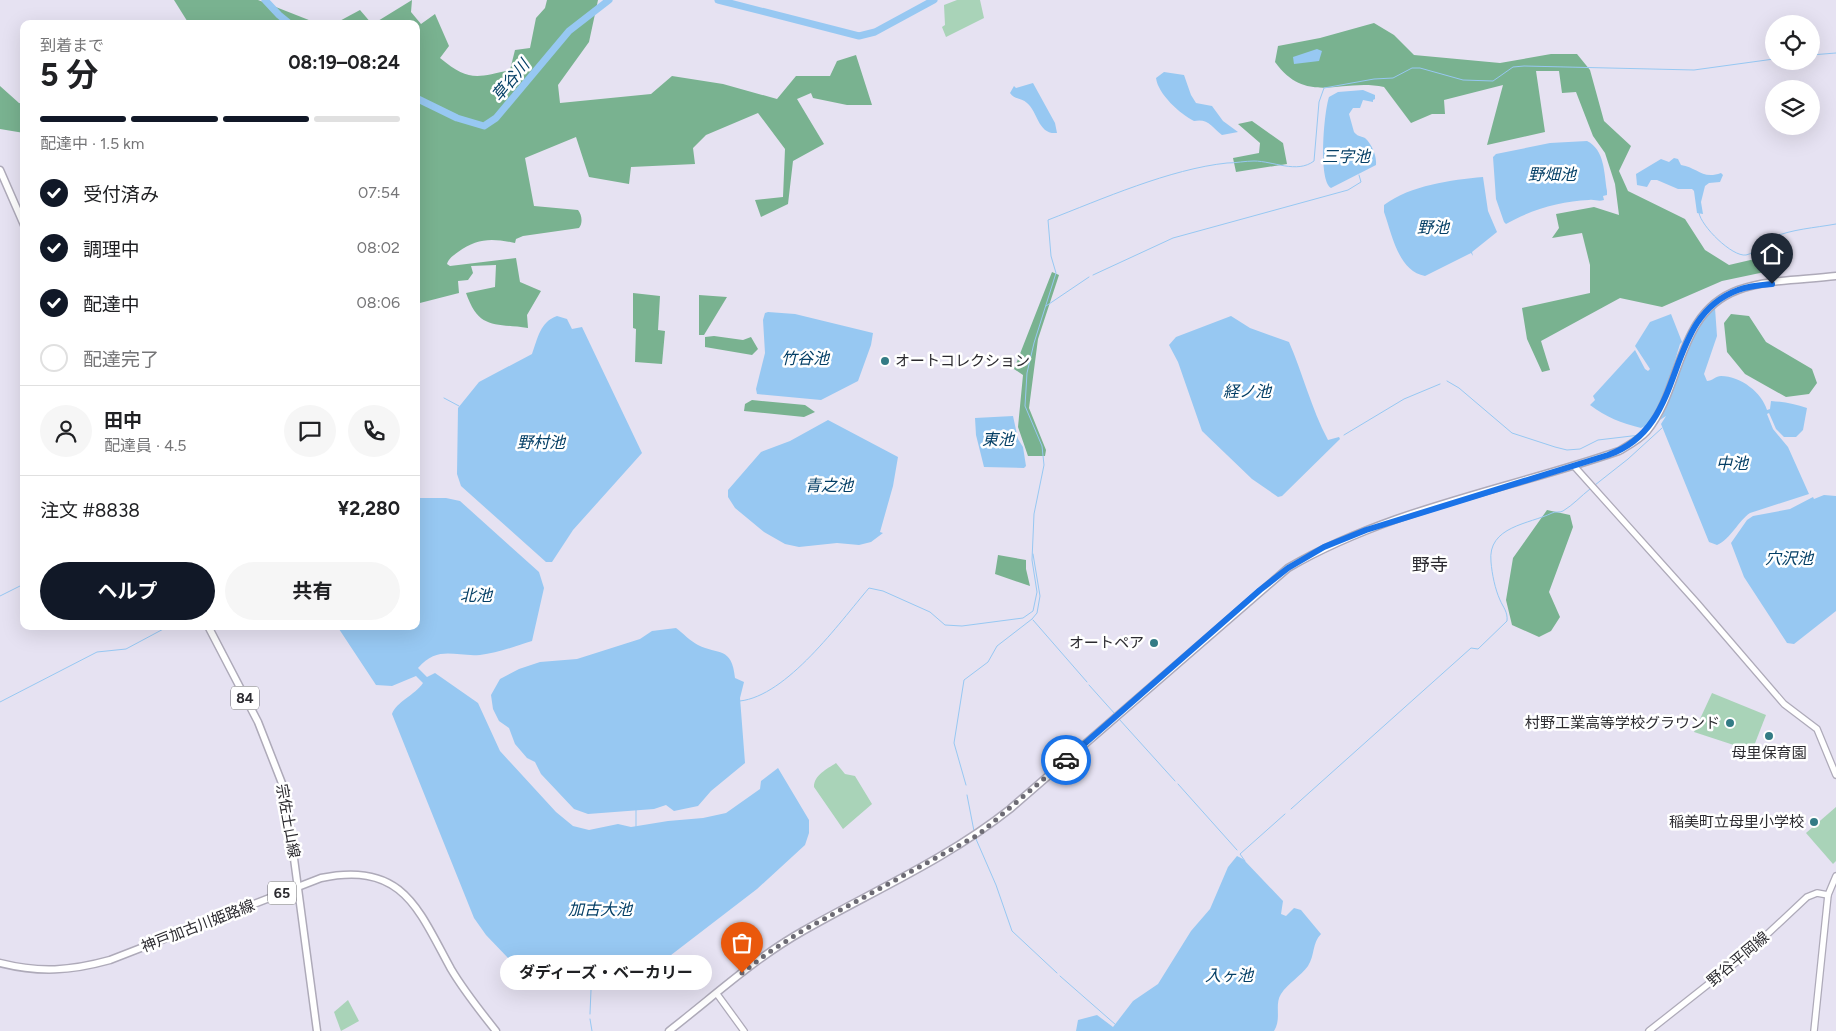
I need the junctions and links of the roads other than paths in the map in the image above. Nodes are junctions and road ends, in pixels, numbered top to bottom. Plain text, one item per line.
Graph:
1 (0, 170) edge
2 (20, 216) edge
3 (1836, 276) edge
4 (1574, 466) junction
5 (210, 630) edge
6 (1836, 775) edge
7 (1836, 876) edge
8 (298, 886) junction
9 (1828, 895) junction
10 (0, 963) edge
11 (717, 994) junction
12 (317, 1031) edge
13 (496, 1031) edge
14 (669, 1031) edge
15 (744, 1031) edge
16 (1649, 1031) edge
17 (1814, 1031) edge

1 - 2 main road
3 - 4 main road
4 - 6 main road
4 - 11 main road
5 - 8 main road, 宗佐土山線 / 84
7 - 9 main road
8 - 10 main road, 神戸加古川姫路線 / 65
8 - 12 main road, 宗佐土山線 / 84
8 - 13 main road, 神戸加古川姫路線 / 65
9 - 16 main road, 野谷平岡線
9 - 17 main road
11 - 14 main road
11 - 15 main road

